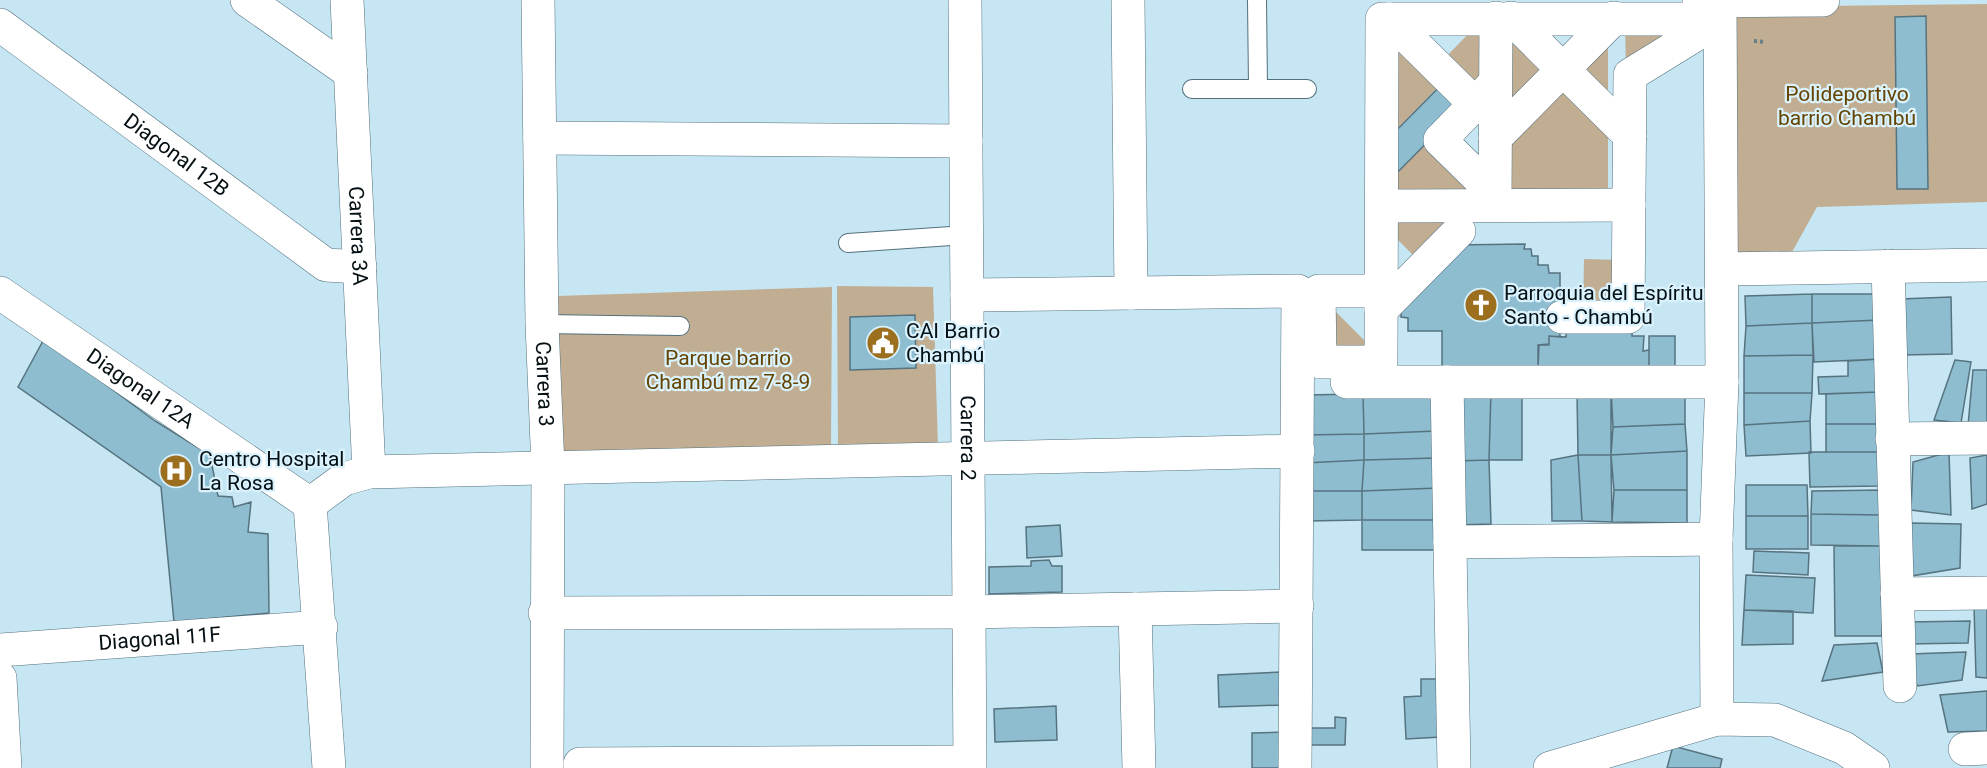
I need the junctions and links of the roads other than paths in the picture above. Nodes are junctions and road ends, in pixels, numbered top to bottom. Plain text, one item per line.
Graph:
1 (247, 0) edge
2 (347, 0) edge
3 (538, 0) edge
4 (965, 0) edge
5 (1128, 0) edge
6 (1257, 0) edge
7 (1823, 0) edge
8 (1720, 1) edge
9 (1624, 9) edge
10 (1494, 18) junction
11 (1389, 19) junction
12 (0, 25) edge
13 (1432, 62) junction
14 (1563, 69) junction
15 (351, 73) junction
16 (1258, 87) junction
17 (1192, 89) dead end
18 (1307, 89) dead end
19 (1485, 94) junction
20 (1630, 136) junction
21 (540, 138) junction
22 (1495, 138) junction
23 (966, 141) junction
24 (1495, 200) junction
25 (1629, 205) junction
26 (1381, 219) junction
27 (1459, 231) dead end
28 (966, 236) junction
29 (848, 243) dead end
30 (1987, 265) edge
31 (1888, 266) junction
32 (360, 267) junction
33 (1722, 269) junction
34 (1420, 271) junction
35 (0, 293) edge
36 (1131, 293) junction
37 (967, 295) junction
38 (1562, 317) dead end
39 (542, 324) junction
40 (680, 326) dead end
41 (1297, 382) junction
42 (1447, 382) junction
43 (1722, 382) junction
44 (1987, 438) edge
45 (1892, 439) junction
46 (1298, 451) junction
47 (968, 458) junction
48 (548, 468) junction
49 (369, 472) junction
50 (310, 504) junction
51 (1716, 539) junction
52 (1450, 542) junction
53 (1987, 593) edge
54 (1897, 594) junction
55 (1297, 606) junction
56 (1135, 609) junction
57 (969, 612) junction
58 (545, 613) junction
59 (321, 627) junction
60 (0, 650) edge
61 (0, 678) edge
62 (1900, 686) dead end
63 (1717, 719) junction
64 (1, 732) edge
65 (580, 764) dead end
66 (970, 765) edge
67 (5, 768) edge
68 (329, 768) edge
69 (547, 768) edge
70 (1139, 768) edge
71 (1295, 768) edge
72 (1454, 768) edge
73 (1550, 768) edge
74 (1873, 768) edge

1 - 15 street
2 - 15 street, Carrera 3A
3 - 21 street, Carrera 3
4 - 23 street, Carrera 2
5 - 36 street
6 - 16 lane
7 - 8 street
8 - 9 street
8 - 33 street
9 - 10 street
9 - 14 street
9 - 20 street
10 - 11 street
10 - 13 street
10 - 14 street
10 - 19 street
11 - 13 street
11 - 26 street
12 - 32 street, Diagonal 12B
13 - 19 street
14 - 20 street
14 - 22 street
15 - 32 street, Carrera 3A
16 - 17 lane
16 - 18 lane
19 - 22 street
19 - 24 street
20 - 25 street
21 - 23 street
21 - 39 street, Carrera 3
22 - 24 street
23 - 28 street, Carrera 2
24 - 25 street
24 - 26 street
25 - 38 street
26 - 34 street
26 - 34 street
27 - 34 street
28 - 29 lane
28 - 37 street, Carrera 2
30 - 31 street
31 - 33 street
31 - 45 street
32 - 49 street, Carrera 3A
33 - 43 street
35 - 50 street, Diagonal 12A
36 - 37 street
36 - 41 street
37 - 47 street, Carrera 2
39 - 40 lane
39 - 48 street, Carrera 3
41 - 42 street
41 - 46 street
42 - 43 street
42 - 52 street
43 - 51 street
44 - 45 street
45 - 54 street
46 - 47 street
46 - 55 street
47 - 48 street
47 - 57 street, Carrera 2
48 - 49 street
48 - 58 street, Carrera 3
49 - 50 street
50 - 59 street
51 - 52 street
51 - 63 street
52 - 72 street
53 - 54 street
54 - 62 street
55 - 56 street
55 - 71 street
56 - 57 street
56 - 70 street
57 - 58 street
57 - 66 street, Carrera 2
58 - 69 street, Carrera 3
59 - 60 street, Diagonal 11F
59 - 68 street
61 - 64 street
63 - 73 street
63 - 74 street
64 - 67 street
65 - 66 street

